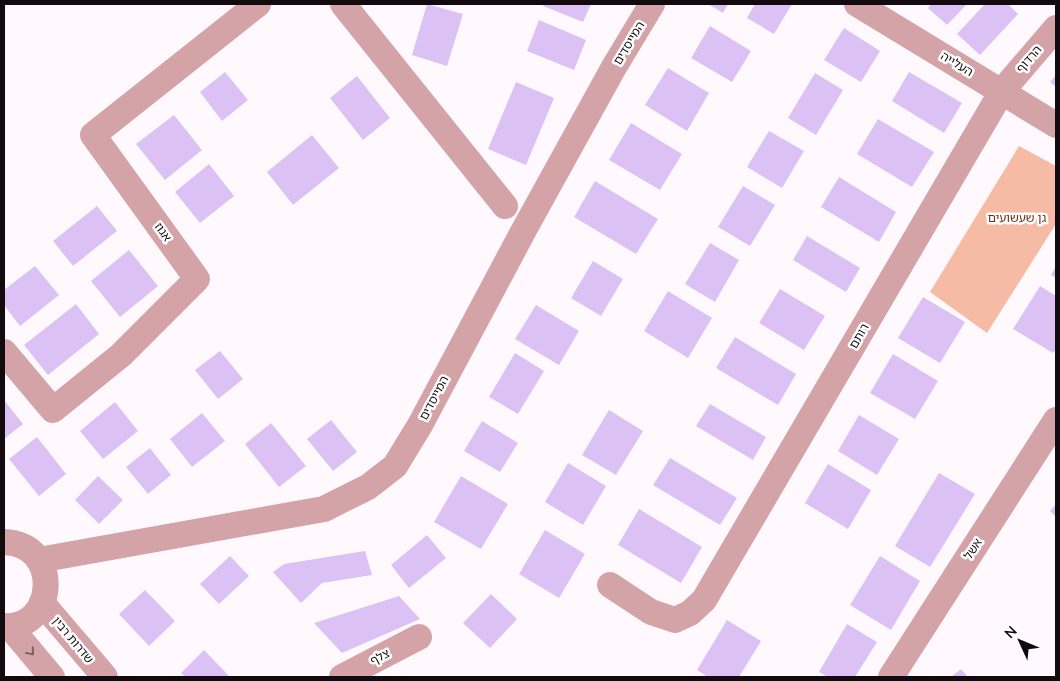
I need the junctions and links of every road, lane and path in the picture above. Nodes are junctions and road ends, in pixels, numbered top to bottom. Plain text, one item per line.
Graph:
1 (258, 4) edge
2 (342, 4) edge
3 (652, 4) edge
4 (857, 4) edge
5 (1056, 28) edge
6 (1002, 91) junction
7 (1056, 125) edge
8 (505, 206) dead end
9 (4, 352) edge
10 (1056, 420) edge
11 (4, 542) edge
12 (40, 560) junction
13 (610, 585) dead end
14 (42, 603) junction
15 (7, 627) edge
16 (419, 637) dead end
17 (52, 677) edge
18 (105, 677) edge
19 (342, 677) edge
20 (891, 677) edge

1 - 9 street, אגוז
2 - 8 street
3 - 12 street, המייסדים
4 - 6 street, העלייה
5 - 6 street, הרדוף
6 - 7 street, העלייה
6 - 13 street, רותם
10 - 20 street, אשל
11 - 12 street
12 - 14 street
14 - 15 street
14 - 18 street, שדרות רבין
15 -> 17 street
16 - 19 street, צלף

